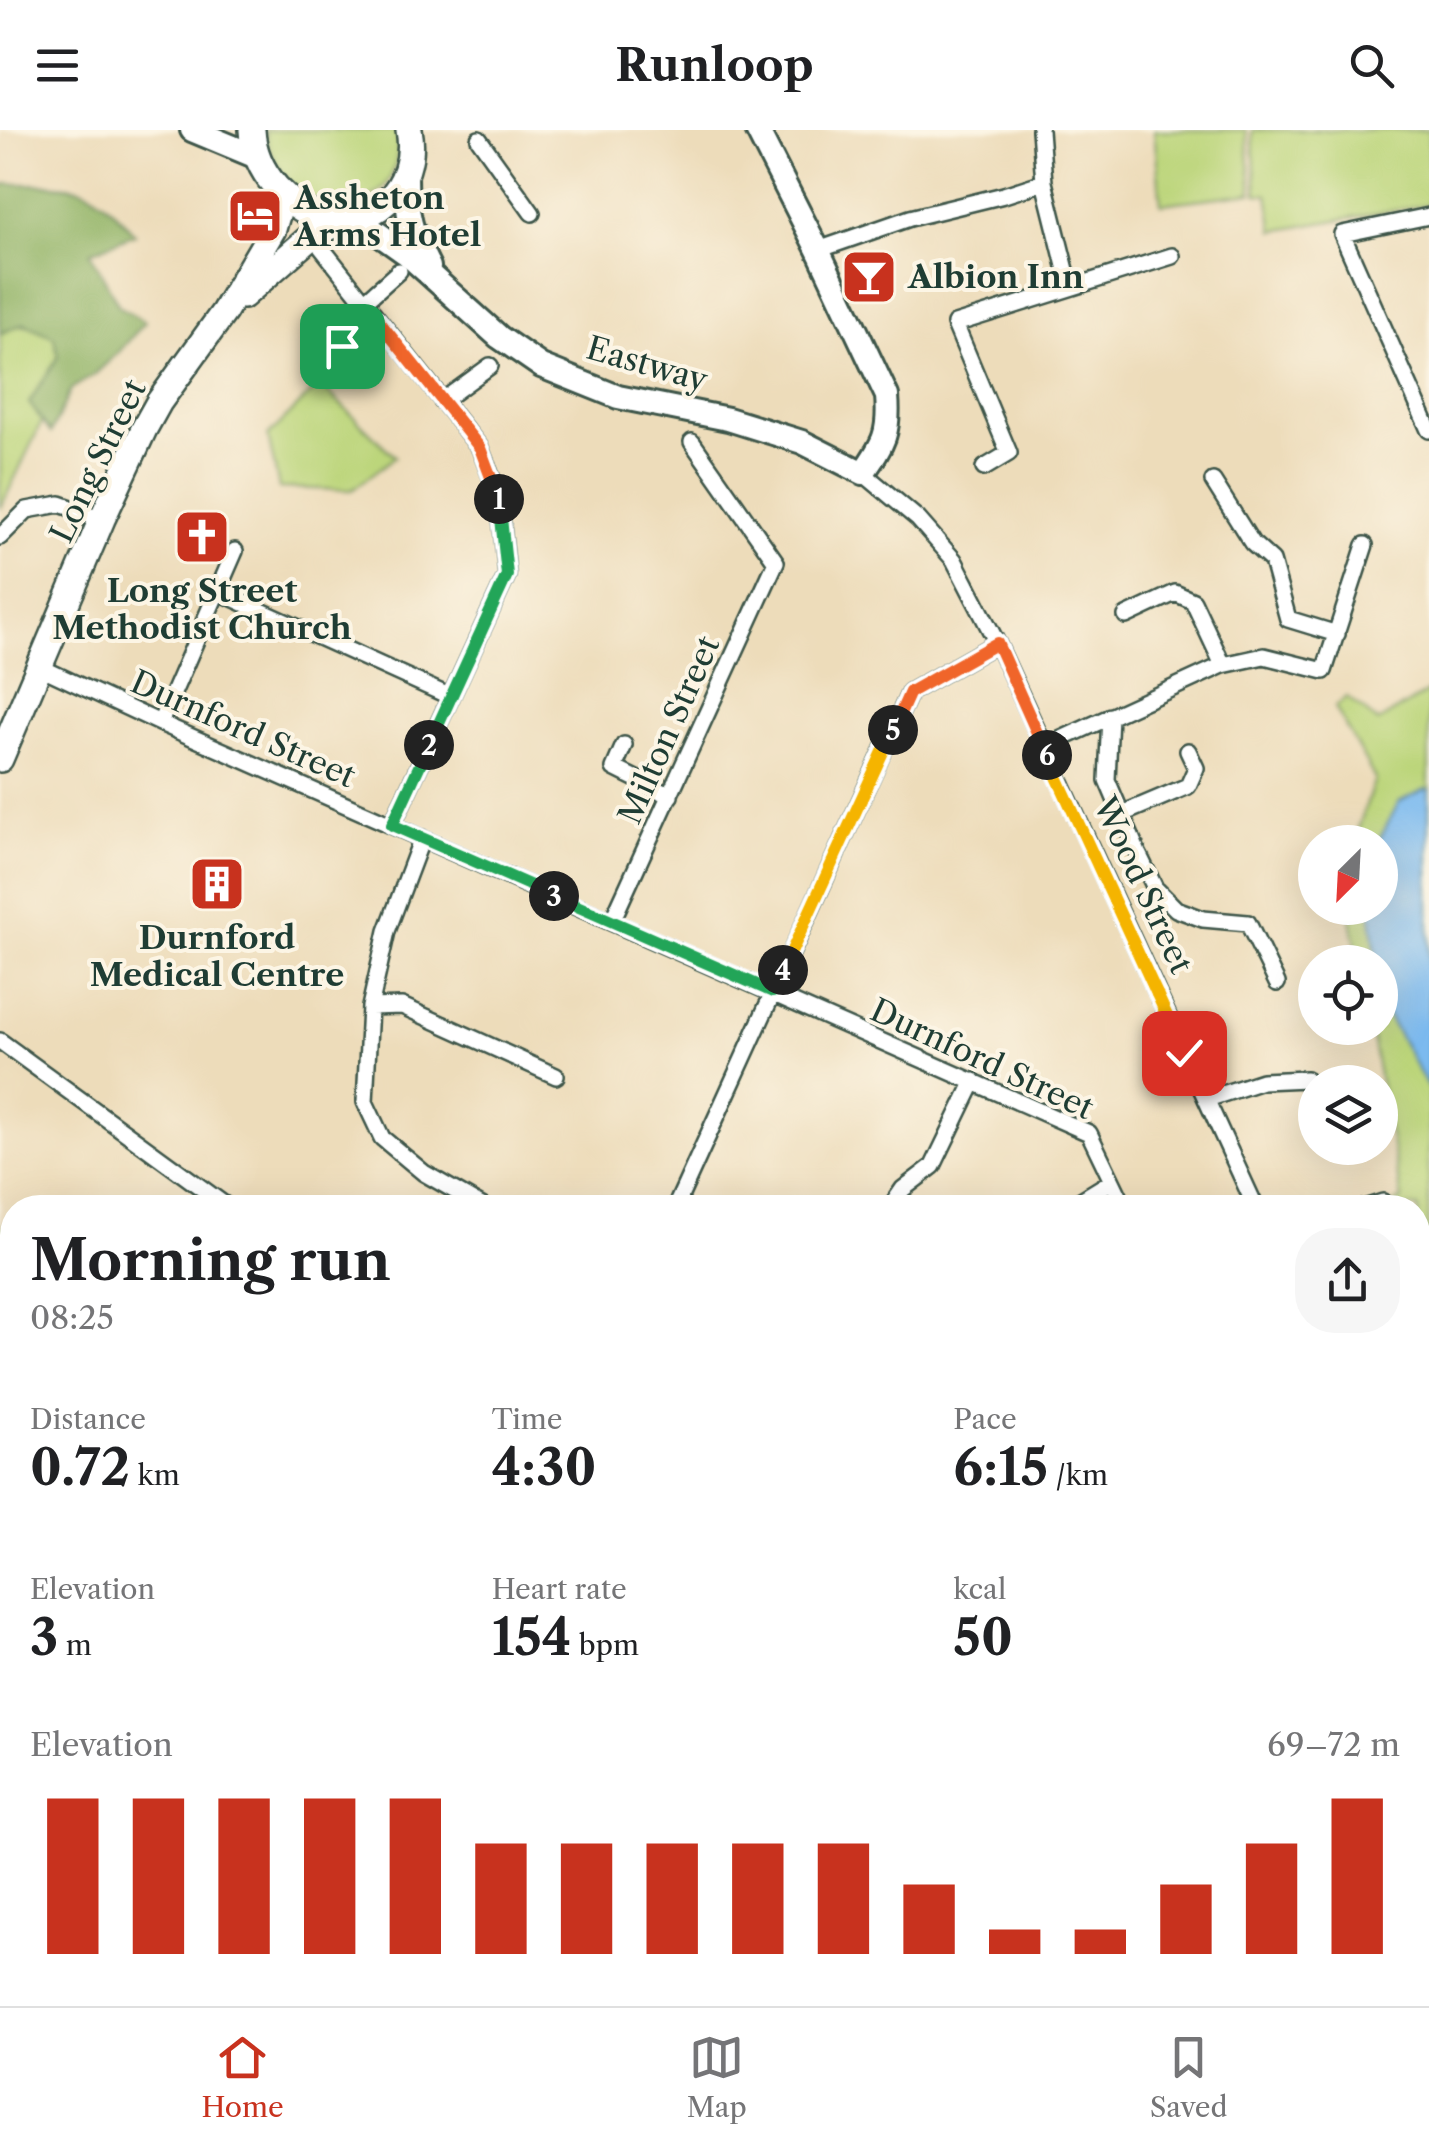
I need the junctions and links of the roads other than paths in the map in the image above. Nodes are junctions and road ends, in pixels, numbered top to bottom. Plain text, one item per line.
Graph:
1 (192, 130) edge
2 (252, 130) edge
3 (757, 130) edge
4 (1040, 130) edge
5 (415, 135) edge
6 (479, 139) dead end
7 (257, 157) junction
8 (406, 176) junction
9 (1044, 182) junction
10 (283, 194) junction
11 (532, 214) dead end
12 (1429, 216) edge
13 (349, 219) junction
14 (321, 247) dead end
15 (818, 250) junction
16 (1172, 256) dead end
17 (399, 271) dead end
18 (435, 279) junction
19 (1070, 286) junction
20 (364, 302) junction
21 (224, 312) junction
22 (377, 319) junction
23 (342, 346) dead end
24 (490, 366) dead end
25 (442, 400) junction
26 (1429, 430) edge
27 (692, 442) dead end
28 (984, 468) dead end
29 (863, 472) junction
30 (1213, 482) dead end
31 (102, 519) junction
32 (0, 537) edge
33 (1365, 545) dead end
34 (234, 551) dead end
35 (217, 591) junction
36 (1126, 616) dead end
37 (1337, 634) junction
38 (997, 643) junction
39 (1223, 665) junction
40 (40, 667) junction
41 (451, 697) junction
42 (1110, 716) junction
43 (160, 722) junction
44 (624, 745) dead end
45 (1044, 747) junction
46 (1188, 751) dead end
47 (0, 760) edge
48 (670, 796) junction
49 (1122, 814) junction
50 (392, 825) junction
51 (422, 838) junction
52 (612, 922) junction
53 (1277, 983) dead end
54 (773, 992) junction
55 (370, 1007) junction
56 (0, 1042) edge
57 (556, 1076) dead end
58 (1298, 1079) edge
59 (974, 1082) junction
60 (1207, 1099) junction
61 (1112, 1181) junction
62 (211, 1195) edge
63 (462, 1195) edge
64 (681, 1195) edge
65 (898, 1195) edge
66 (1089, 1195) edge
67 (1119, 1195) edge
68 (1250, 1195) edge

1 - 7 street
2 - 7 main road
3 - 15 street
4 - 9 street
5 - 8 main road
6 - 11 street
7 - 10 main road
8 - 13 main road, Long Street
8 - 18 street, Eastway
9 - 15 street
9 - 19 street
10 - 13 main road
10 - 21 main road, Long Street
12 - 26 street
13 - 18 street, Eastway
13 - 21 main road, Long Street
14 - 20 street
15 - 29 street
16 - 19 street
17 - 20 street
18 - 29 street, Eastway
19 - 28 street
20 - 22 street
21 - 31 main road, Long Street
22 - 23 street
22 - 25 street
24 - 25 street
25 - 41 street
27 - 48 street, Milton Street
29 - 38 street, Wood Street
30 - 37 street
31 - 32 street
31 - 40 main road, Long Street
33 - 37 street
34 - 35 street
35 - 41 street
35 - 43 street
36 - 39 street
37 - 39 street
38 - 45 street, Wood Street
38 - 54 street
39 - 42 street
40 - 43 street, Durnford Street
40 - 47 main road, Long Street
41 - 50 street
42 - 45 street
42 - 49 street
43 - 50 street, Durnford Street
44 - 48 street
45 - 60 street, Wood Street
46 - 49 street
48 - 52 street, Milton Street
49 - 53 street
50 - 51 street, Durnford Street
51 - 52 street, Durnford Street
51 - 55 street
52 - 54 street, Durnford Street
54 - 59 street, Durnford Street
54 - 64 street
55 - 57 street
55 - 63 street
56 - 62 street
58 - 60 street
59 - 61 street, Durnford Street
59 - 65 street
60 - 68 street, Wood Street
61 - 66 street
61 - 67 street, Durnford Street

